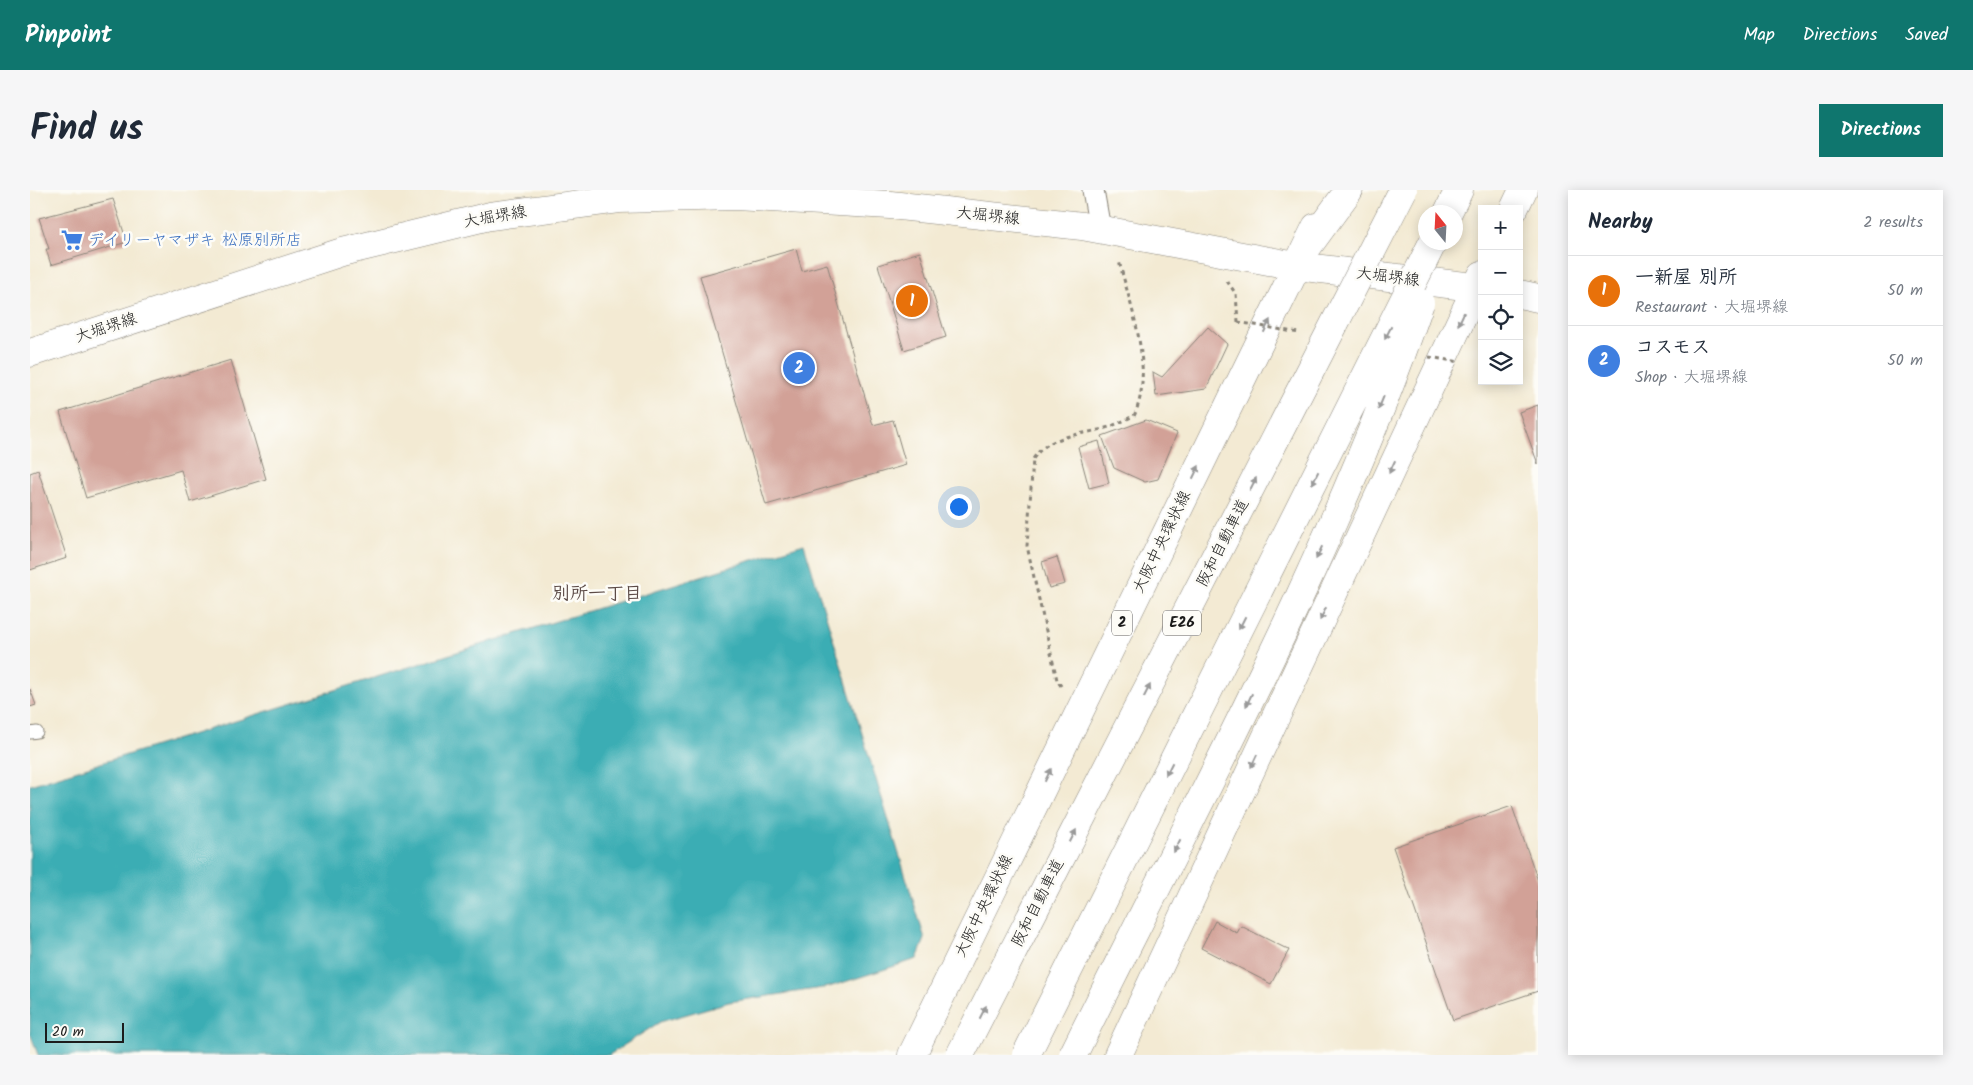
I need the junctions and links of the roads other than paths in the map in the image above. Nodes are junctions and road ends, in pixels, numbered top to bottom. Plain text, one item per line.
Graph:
1 (1093, 190) edge
2 (1333, 190) edge
3 (1349, 190) edge
4 (1402, 190) edge
5 (1523, 190) edge
6 (1516, 205) edge
7 (1100, 229) junction
8 (1429, 250) edge
9 (1437, 250) edge
10 (1301, 257) junction
11 (1478, 283) edge
12 (1478, 287) edge
13 (1523, 295) edge
14 (1538, 298) edge
15 (30, 353) edge
16 (912, 1055) edge
17 (960, 1055) edge
18 (1026, 1055) edge
19 (1073, 1055) edge
20 (1118, 1055) edge

1 - 7 street
2 - 10 main road, 大阪中央環状線 / 2
3 - 10 main road
17 -> 4 main road, 阪和自動車道 / E26, bridge
5 - 6 main road
7 - 10 main road, 大堀堺線
7 - 15 main road, 大堀堺線
8 -> 18 main road, bridge
9 -> 19 main road, bridge
10 - 11 main road, 大堀堺線
16 -> 10 main road, 大阪中央環状線 / 2
12 -> 20 main road
13 - 14 main road

